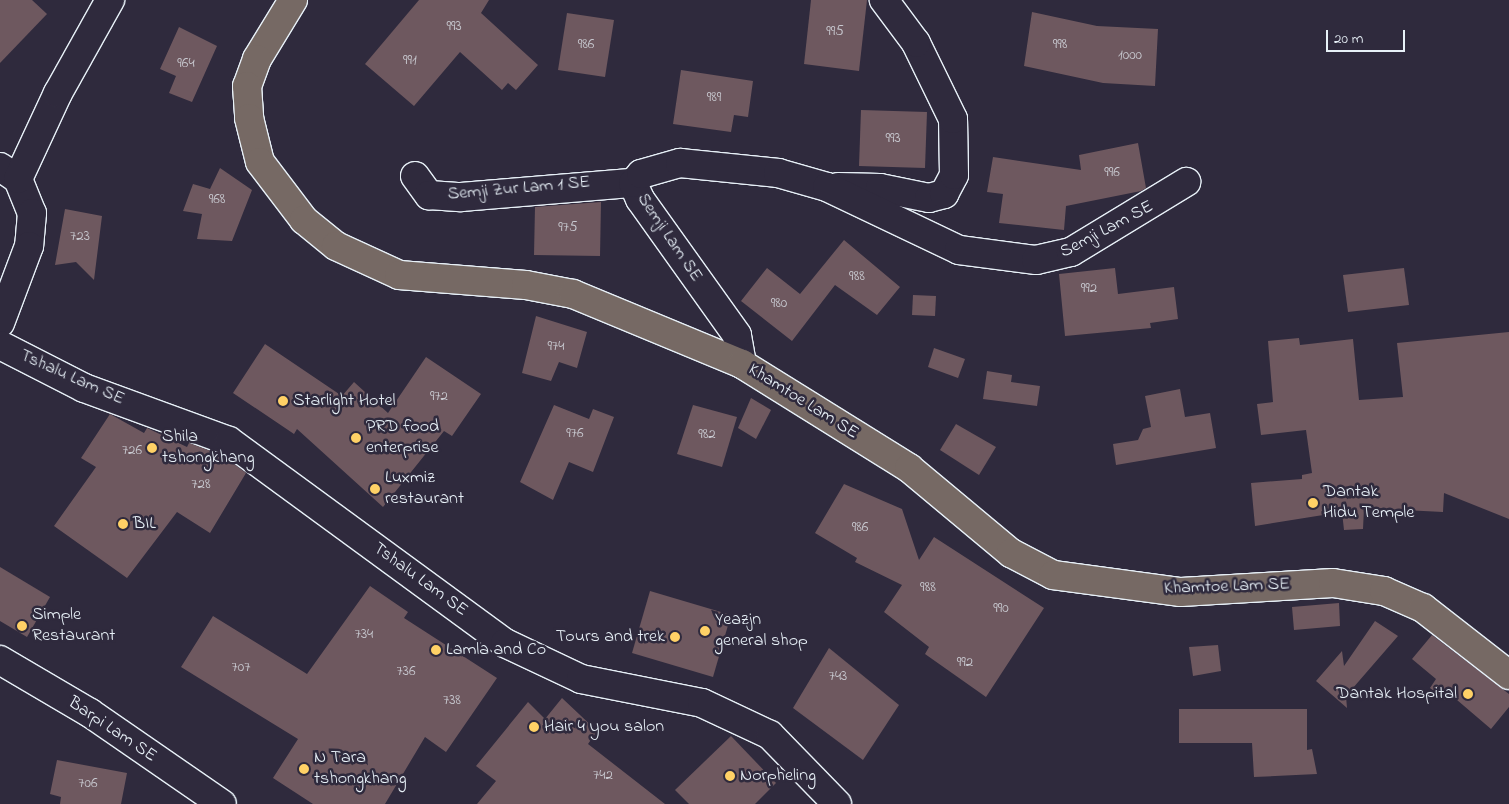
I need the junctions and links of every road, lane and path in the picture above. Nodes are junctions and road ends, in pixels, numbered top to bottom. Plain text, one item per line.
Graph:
1 (110, 0) edge
2 (293, 0) edge
3 (884, 0) edge
4 (9, 173) edge
5 (415, 176) dead end
6 (1186, 182) dead end
7 (633, 183) junction
8 (827, 187) junction
9 (0, 323) edge
10 (0, 345) edge
11 (742, 364) junction
12 (0, 660) edge
13 (1509, 675) edge
14 (222, 804) edge
15 (837, 804) edge

1 - 4 street
2 - 11 main road, Khamtoe Lam SE
3 - 8 street, Semji Lam SE
4 - 9 street
5 - 7 street, Semji Zur Lam 1 SE
6 - 8 street, Semji Lam SE
7 - 8 street, Semji Lam SE
7 - 11 street, Semji Lam SE
10 - 15 street, Tshalu Lam SE
11 - 13 main road, Khamtoe Lam SE
12 - 14 street, Barpi Lam SE

